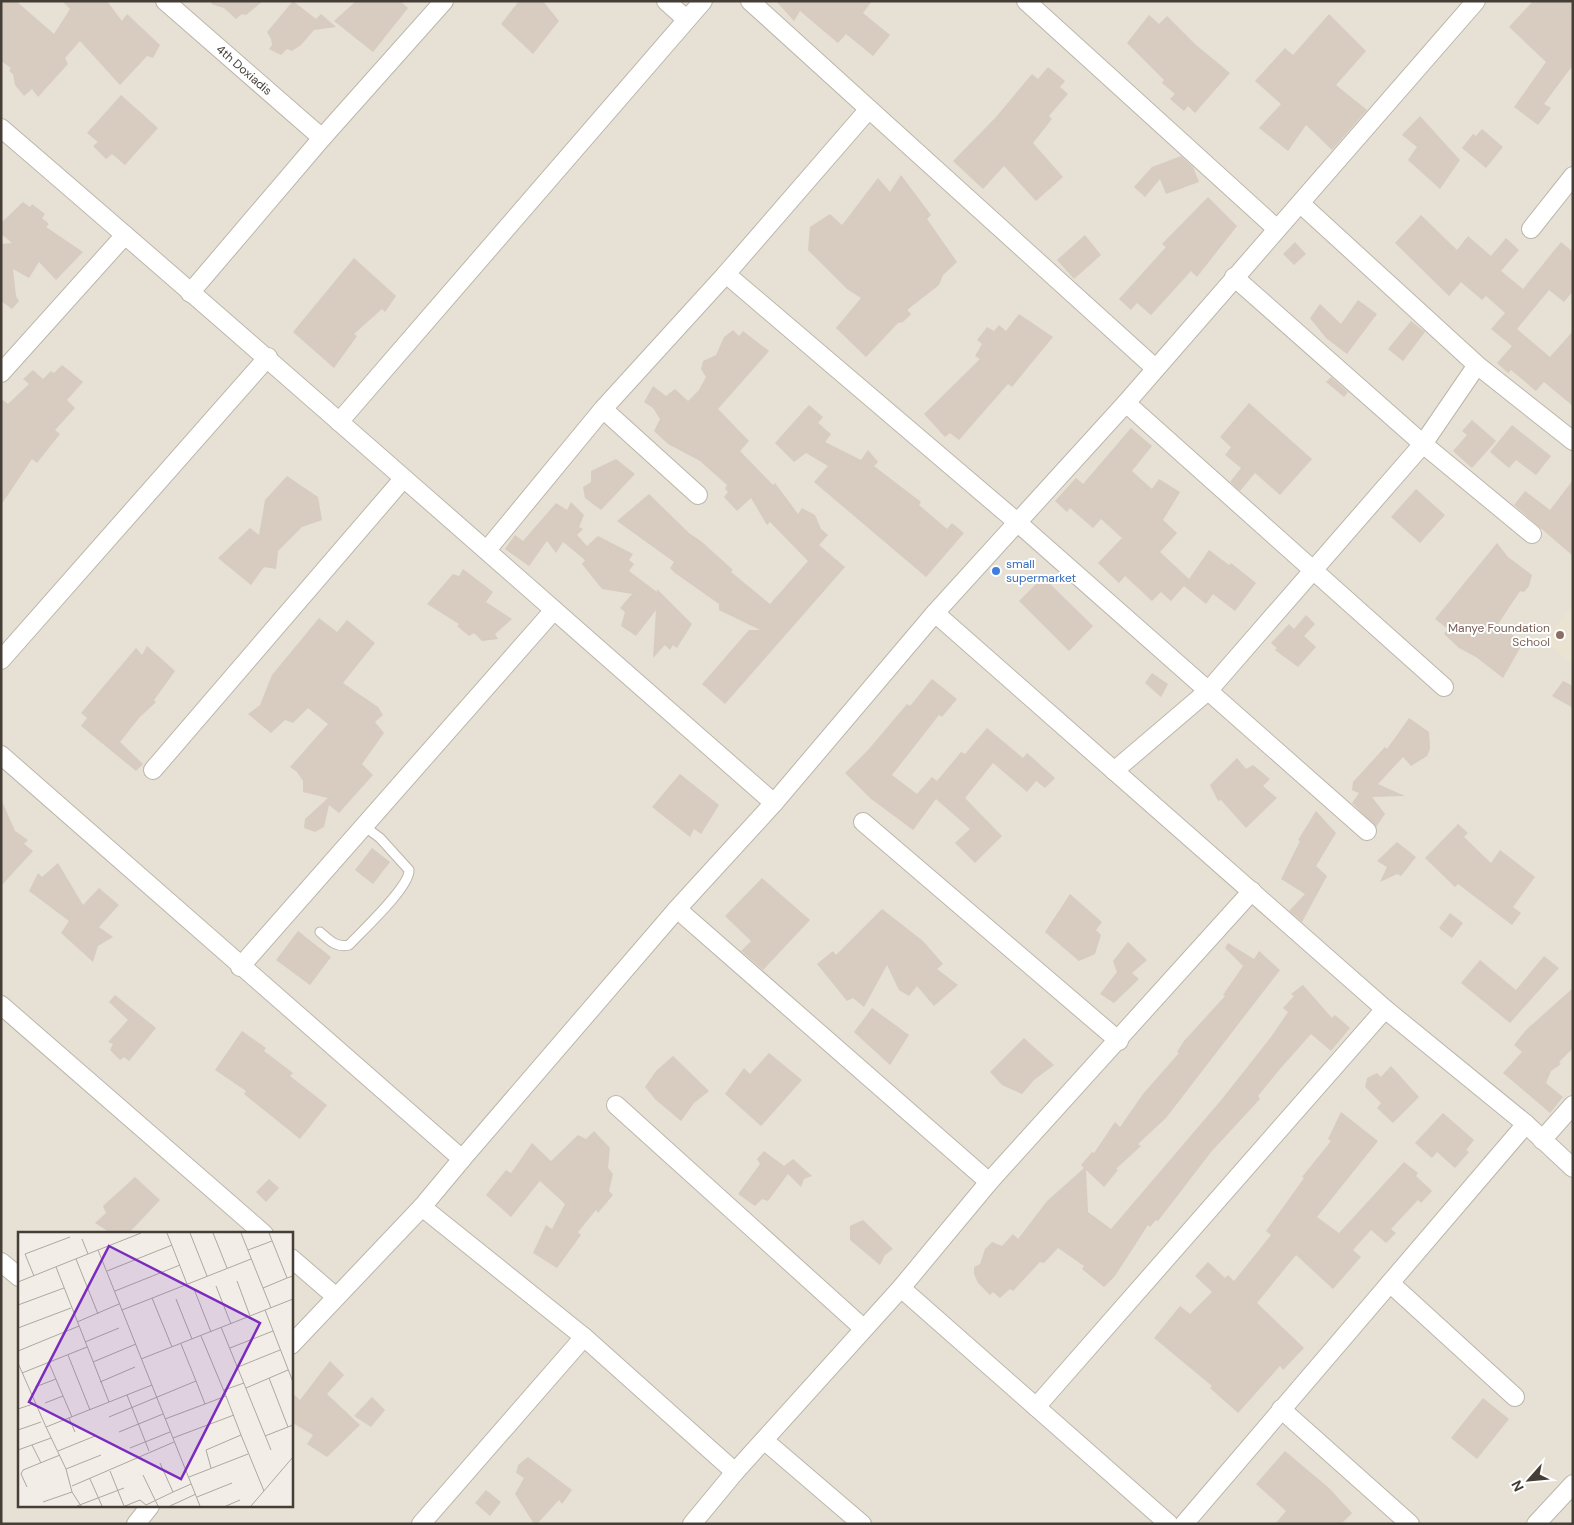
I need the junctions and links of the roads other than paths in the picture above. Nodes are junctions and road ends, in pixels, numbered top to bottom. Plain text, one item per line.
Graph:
1 (166, 1) edge
2 (444, 1) edge
3 (666, 1) edge
4 (703, 1) edge
5 (750, 1) edge
6 (1026, 1) edge
7 (1476, 1) edge
8 (686, 19) junction
9 (869, 109) junction
10 (1, 128) edge
11 (322, 138) junction
12 (1573, 176) edge
13 (1301, 204) junction
14 (1531, 228) dead end
15 (1278, 230) junction
16 (125, 235) junction
17 (726, 274) junction
18 (1234, 277) junction
19 (190, 293) junction
20 (268, 357) junction
21 (1476, 365) junction
22 (1155, 368) junction
23 (1, 373) edge
24 (1126, 403) junction
25 (603, 409) junction
26 (339, 422) junction
27 (1573, 441) edge
28 (1423, 444) junction
29 (403, 479) junction
30 (698, 495) dead end
31 (1017, 522) junction
32 (1532, 534) dead end
33 (487, 550) junction
34 (1313, 570) junction
35 (554, 610) junction
36 (935, 613) junction
37 (1, 660) edge
38 (1444, 687) dead end
39 (1209, 690) junction
40 (1, 756) edge
41 (153, 770) dead end
42 (1114, 771) junction
43 (774, 803) junction
44 (863, 822) dead end
45 (364, 826) junction
46 (1366, 831) dead end
47 (1252, 891) junction
48 (677, 909) junction
49 (320, 932) dead end
50 (240, 967) junction
51 (1, 1005) edge
52 (1385, 1009) junction
53 (1119, 1040) junction
54 (1573, 1104) edge
55 (616, 1106) dead end
56 (1526, 1124) junction
57 (1542, 1140) junction
58 (462, 1159) junction
59 (1573, 1168) edge
60 (989, 1182) junction
61 (422, 1206) junction
62 (262, 1232) edge
63 (292, 1259) edge
64 (1, 1262) edge
65 (18, 1276) edge
66 (1390, 1283) junction
67 (901, 1288) junction
68 (335, 1296) junction
69 (864, 1328) junction
70 (584, 1337) junction
71 (292, 1344) edge
72 (1515, 1397) dead end
73 (1036, 1407) junction
74 (1281, 1409) junction
75 (765, 1441) junction
76 (735, 1472) junction
77 (1572, 1488) edge
78 (148, 1508) edge
79 (136, 1524) edge
80 (421, 1524) edge
81 (692, 1524) edge
82 (862, 1524) edge
83 (1169, 1524) edge
84 (1184, 1524) edge
85 (1410, 1524) edge
86 (1536, 1524) edge

1 - 11 street, 4th Doxiadis
2 - 11 street
3 - 8 street
4 - 8 street
5 - 9 street
6 - 15 street
7 - 13 street
8 - 26 street
9 - 17 street
9 - 22 street
10 - 16 street
11 - 19 street
12 - 14 street
13 - 15 street
13 - 21 street
15 - 18 street
16 - 19 street
16 - 23 street
17 - 25 street
17 - 31 street
18 - 22 street
18 - 28 street
19 - 20 street
20 - 26 street
20 - 37 street
21 - 27 street
21 - 28 street
22 - 24 street
24 - 31 street
24 - 34 street
25 - 30 street
25 - 33 street
26 - 29 street
28 - 32 street
28 - 34 street
29 - 33 street
29 - 41 street
31 - 36 street
31 - 39 street
33 - 35 street
34 - 38 street
34 - 39 street
35 - 43 street
35 - 45 street
36 - 42 street
36 - 43 street
39 - 42 street
39 - 46 street
40 - 50 street
42 - 47 street
43 - 48 street
44 - 53 street
45 - 49 lane
45 - 50 street
47 - 52 street
47 - 53 street
48 - 58 street
48 - 60 street
50 - 58 street
51 - 62 street
52 - 56 street
52 - 73 street
53 - 60 street
54 - 57 street
55 - 69 street
56 - 57 street
56 - 66 street
57 - 59 street
58 - 61 street
60 - 67 street
61 - 68 street
61 - 70 street
63 - 68 street
64 - 65 street
66 - 72 street
66 - 74 street
67 - 69 street
67 - 73 street
68 - 71 street
69 - 75 street
70 - 76 street
70 - 80 street
73 - 83 street
74 - 84 street
74 - 85 street
75 - 76 street
75 - 82 street
76 - 81 street
77 - 86 street
78 - 79 street

